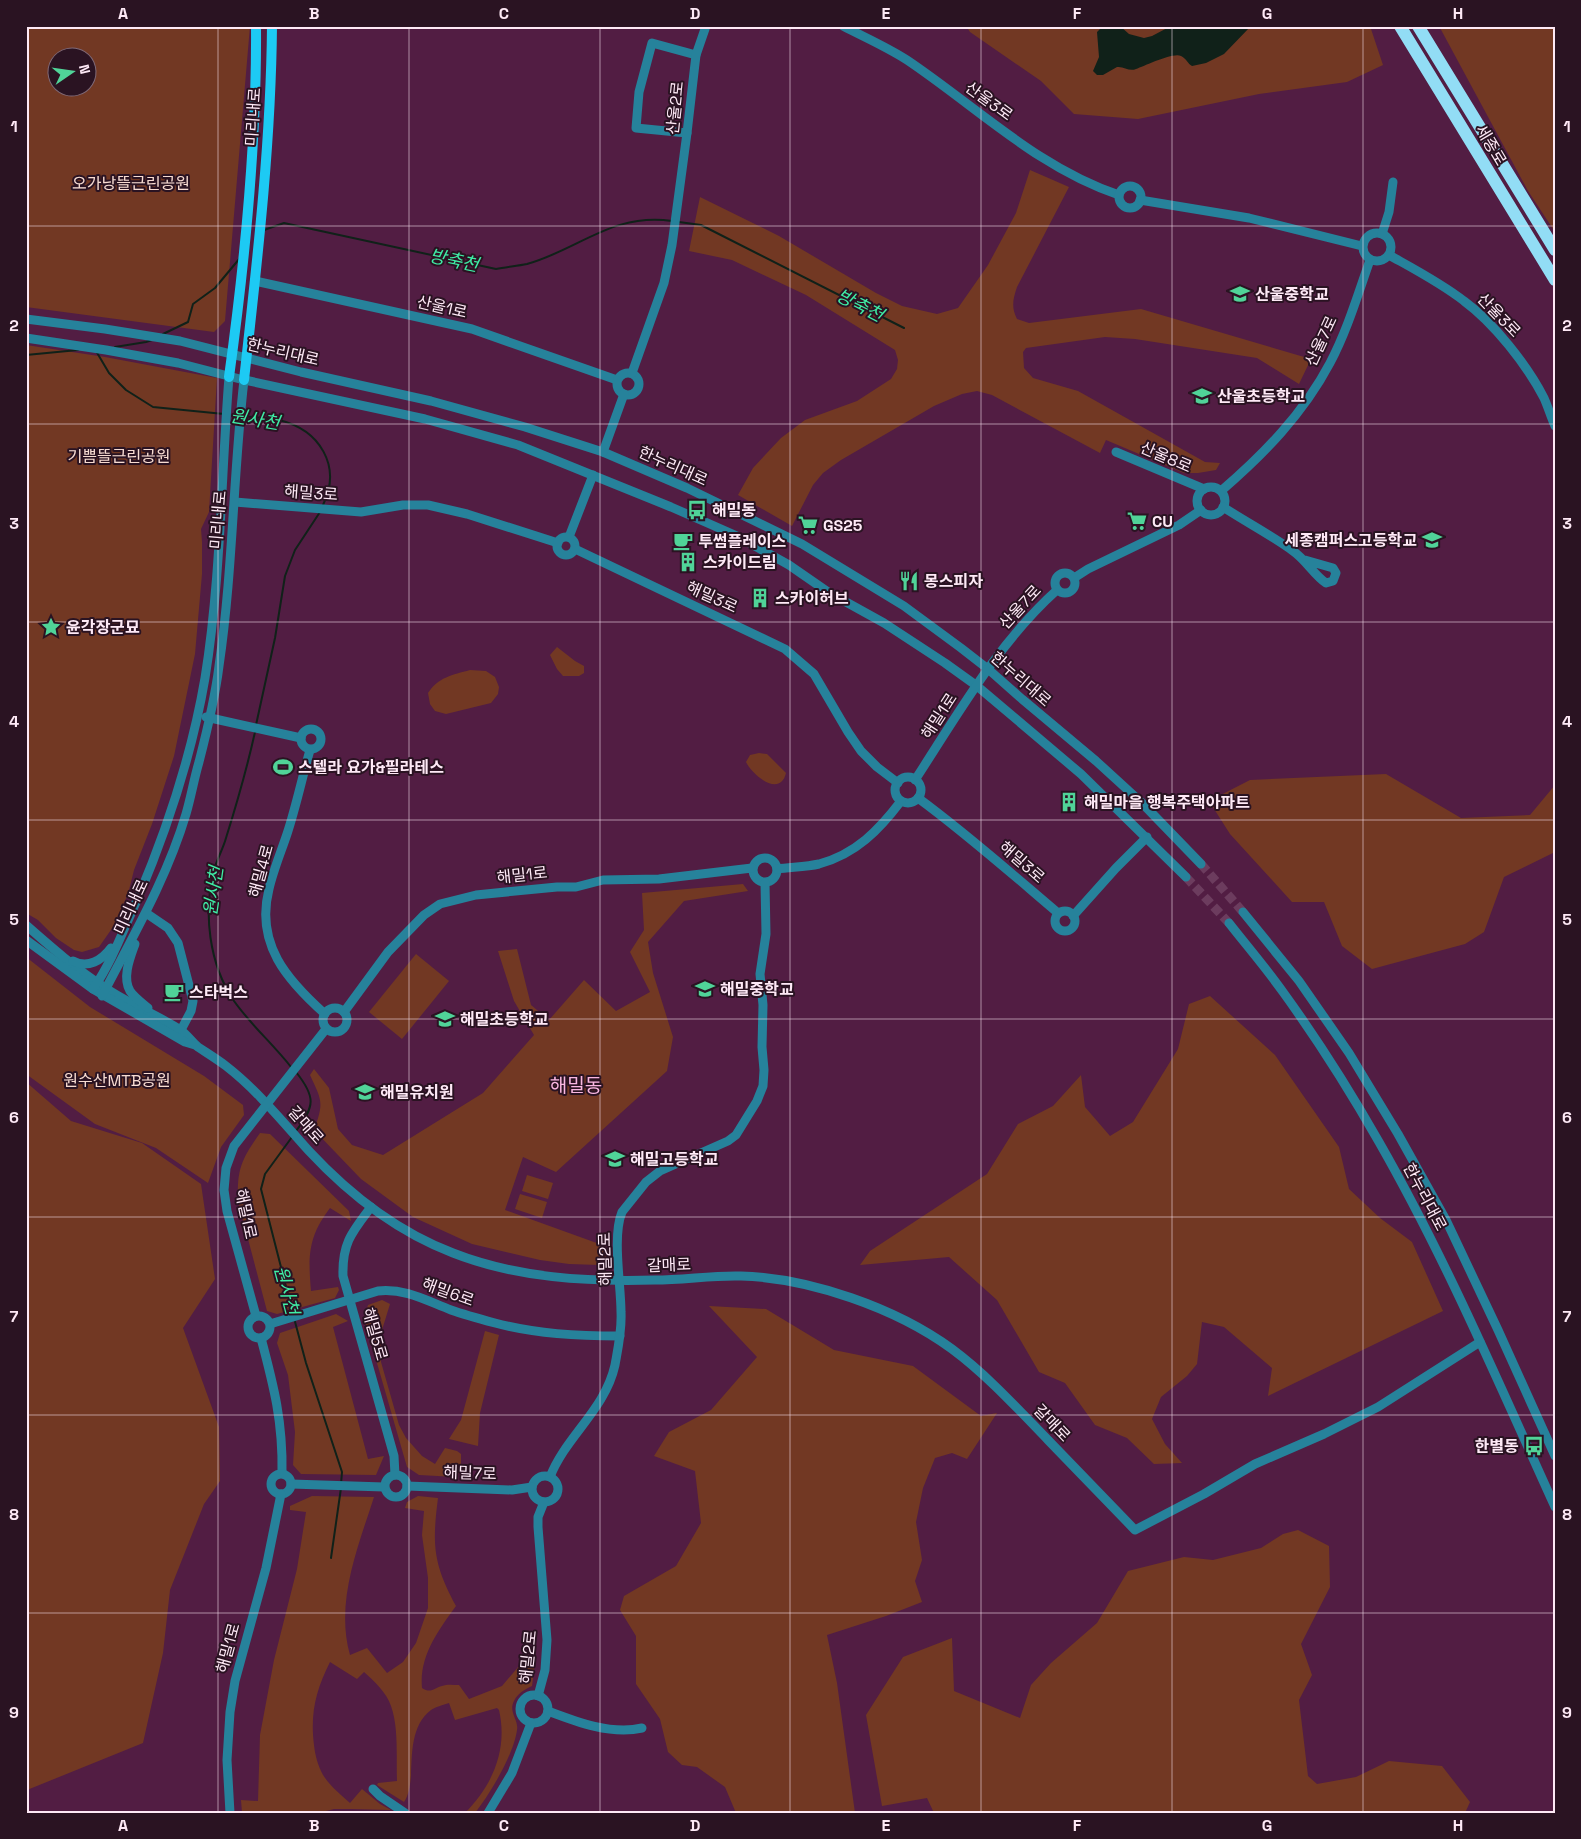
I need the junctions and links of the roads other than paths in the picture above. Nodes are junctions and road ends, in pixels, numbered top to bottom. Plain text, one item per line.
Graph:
1 (256, 26) edge
2 (272, 26) edge
3 (706, 26) edge
4 (843, 26) edge
5 (1400, 26) edge
6 (1418, 26) edge
7 (696, 55) junction
8 (688, 133) junction
9 (1393, 182) dead end
10 (1119, 195) junction
11 (1140, 200) junction
12 (1382, 234) junction
13 (1362, 246) junction
14 (1555, 250) edge
15 (1389, 255) junction
16 (1370, 260) junction
17 (1555, 280) edge
18 (255, 281) junction
19 (26, 319) edge
20 (26, 338) edge
21 (232, 355) junction
22 (246, 358) junction
23 (632, 373) junction
24 (229, 377) junction
25 (244, 380) junction
26 (617, 380) junction
27 (624, 394) junction
28 (1555, 426) edge
29 (604, 452) junction
30 (1116, 452) dead end
31 (593, 475) junction
32 (1204, 489) junction
33 (1221, 491) junction
34 (235, 502) junction
35 (1223, 507) junction
36 (1201, 510) junction
37 (569, 537) junction
38 (558, 543) junction
39 (575, 549) junction
40 (1305, 560) dead end
41 (1074, 578) junction
42 (1057, 590) junction
43 (988, 669) junction
44 (977, 686) junction
45 (198, 715) junction
46 (210, 718) junction
47 (301, 738) junction
48 (310, 750) junction
49 (915, 780) junction
50 (898, 783) junction
51 (918, 798) junction
52 (901, 801) junction
53 (1147, 837) junction
54 (1201, 864) tunnel mouth
55 (752, 868) junction
56 (777, 869) junction
57 (1186, 877) tunnel mouth
58 (765, 883) junction
59 (1243, 912) tunnel mouth
60 (146, 913) junction
61 (1058, 913) junction
62 (1073, 916) junction
63 (1229, 923) tunnel mouth
64 (26, 925) edge
65 (141, 925) junction
66 (124, 928) junction
67 (26, 940) edge
68 (56, 951) junction
69 (95, 986) junction
70 (104, 992) junction
71 (344, 1012) junction
72 (324, 1014) junction
73 (158, 1018) junction
74 (326, 1029) junction
75 (180, 1030) junction
76 (195, 1045) junction
77 (267, 1104) junction
78 (371, 1207) junction
79 (620, 1281) junction
80 (350, 1300) junction
81 (256, 1316) junction
82 (270, 1324) junction
83 (620, 1336) junction
84 (262, 1338) junction
85 (1480, 1342) junction
86 (1555, 1456) edge
87 (282, 1474) junction
88 (395, 1475) junction
89 (550, 1477) junction
90 (291, 1484) junction
91 (407, 1486) junction
92 (384, 1487) junction
93 (532, 1487) junction
94 (281, 1494) junction
95 (544, 1502) junction
96 (1555, 1507) edge
97 (538, 1696) junction
98 (548, 1711) junction
99 (531, 1723) junction
100 (642, 1728) dead end
101 (373, 1789) dead end
102 (230, 1813) edge
103 (405, 1813) edge
104 (488, 1813) edge

1 - 21 main road, 미리내로
2 - 18 main road, 미리내로
3 - 7 street, 산울2로
4 - 10 street, 산울3로
5 - 17 highway, 세종로
6 - 14 highway, 세종로
7 - 8 street, 산울2로
7 - 8 street
8 - 23 street, 산울2로
9 - 12 street
10 - 11 street
10 - 11 street
11 - 13 street
12 - 13 street
12 - 15 street
13 - 16 street
15 - 16 street
15 - 28 street, 산울3로
16 - 33 street, 산울7로
18 - 22 main road, 미리내로
18 - 26 street, 산울1로
19 - 21 street, 한누리대로
20 - 24 street, 한누리대로
21 - 22 street, 한누리대로
21 - 24 main road, 미리내로
22 - 25 main road, 미리내로
22 - 29 street, 한누리대로
23 - 26 street
23 - 27 street
24 - 25 street, 한누리대로
24 - 45 street, 미리내로
25 - 31 street, 한누리대로
25 - 34 street, 미리내로
26 - 27 street
27 - 29 street
29 - 43 street, 한누리대로
30 - 32 street, 산울8로
31 - 37 street
31 - 44 street, 한누리대로
32 - 33 street
32 - 36 street
33 - 35 street
34 - 38 street, 해밀3로
34 - 46 street, 미리내로
35 - 36 street
35 - 40 street
36 - 41 street
37 - 38 street
37 - 39 street
38 - 39 street
39 - 50 street, 해밀3로
41 - 42 street
41 - 42 street
42 - 43 street, 산울7로
43 - 44 street, 해밀1로
43 - 54 street, 한누리대로
44 - 49 street, 해밀1로
44 - 53 street, 한누리대로
45 - 46 street
45 - 66 street, 미리내로
46 - 47 street
46 - 60 street, 미리내로
47 - 48 street
47 - 48 street
48 - 72 street, 해밀4로
49 - 50 street
49 - 51 street
50 - 52 street
51 - 52 street
51 - 61 street, 해밀3로
52 - 56 street
53 - 57 street, 한누리대로
53 - 62 street
55 - 56 street
55 - 58 street
55 - 71 street, 해밀1로
56 - 58 street
58 - 79 street, 해밀2로
59 - 86 street, 한누리대로
60 - 65 street, 미리내로
60 - 75 street
61 - 62 street
61 - 62 street
63 - 85 street, 한누리대로
64 - 68 street, 갈매로
65 - 70 street, 미리내로
65 - 73 street
66 - 68 street
66 - 69 street, 미리내로
67 - 69 street, 갈매로
68 - 69 street, 갈매로
69 - 70 street, 갈매로
70 - 73 street, 갈매로
70 - 76 street, 갈매로
71 - 72 street
71 - 74 street
72 - 74 street
73 - 75 street, 갈매로
74 - 77 street, 해밀1로
75 - 76 street, 갈매로
76 - 77 street, 갈매로
77 - 78 street, 갈매로
77 - 81 street, 해밀1로
78 - 79 street, 갈매로
78 - 80 street, 해밀5로
79 - 83 street, 해밀2로
79 - 85 street, 갈매로
80 - 82 street, 해밀6로
80 - 83 street, 해밀6로
80 - 88 street, 해밀5로
81 - 82 street
81 - 84 street
82 - 84 street
83 - 89 street, 해밀2로
84 - 87 street
85 - 96 street, 한누리대로
87 - 90 street
87 - 94 street
88 - 91 street
88 - 92 street
89 - 93 street
89 - 95 street
90 - 92 street
90 - 94 street
91 - 92 street
91 - 93 street, 해밀7로
93 - 95 street
94 - 102 street, 해밀1로
95 - 97 street, 해밀2로
97 - 98 street
97 - 99 street
98 - 99 street
98 - 100 street
99 - 104 street
101 - 103 street

